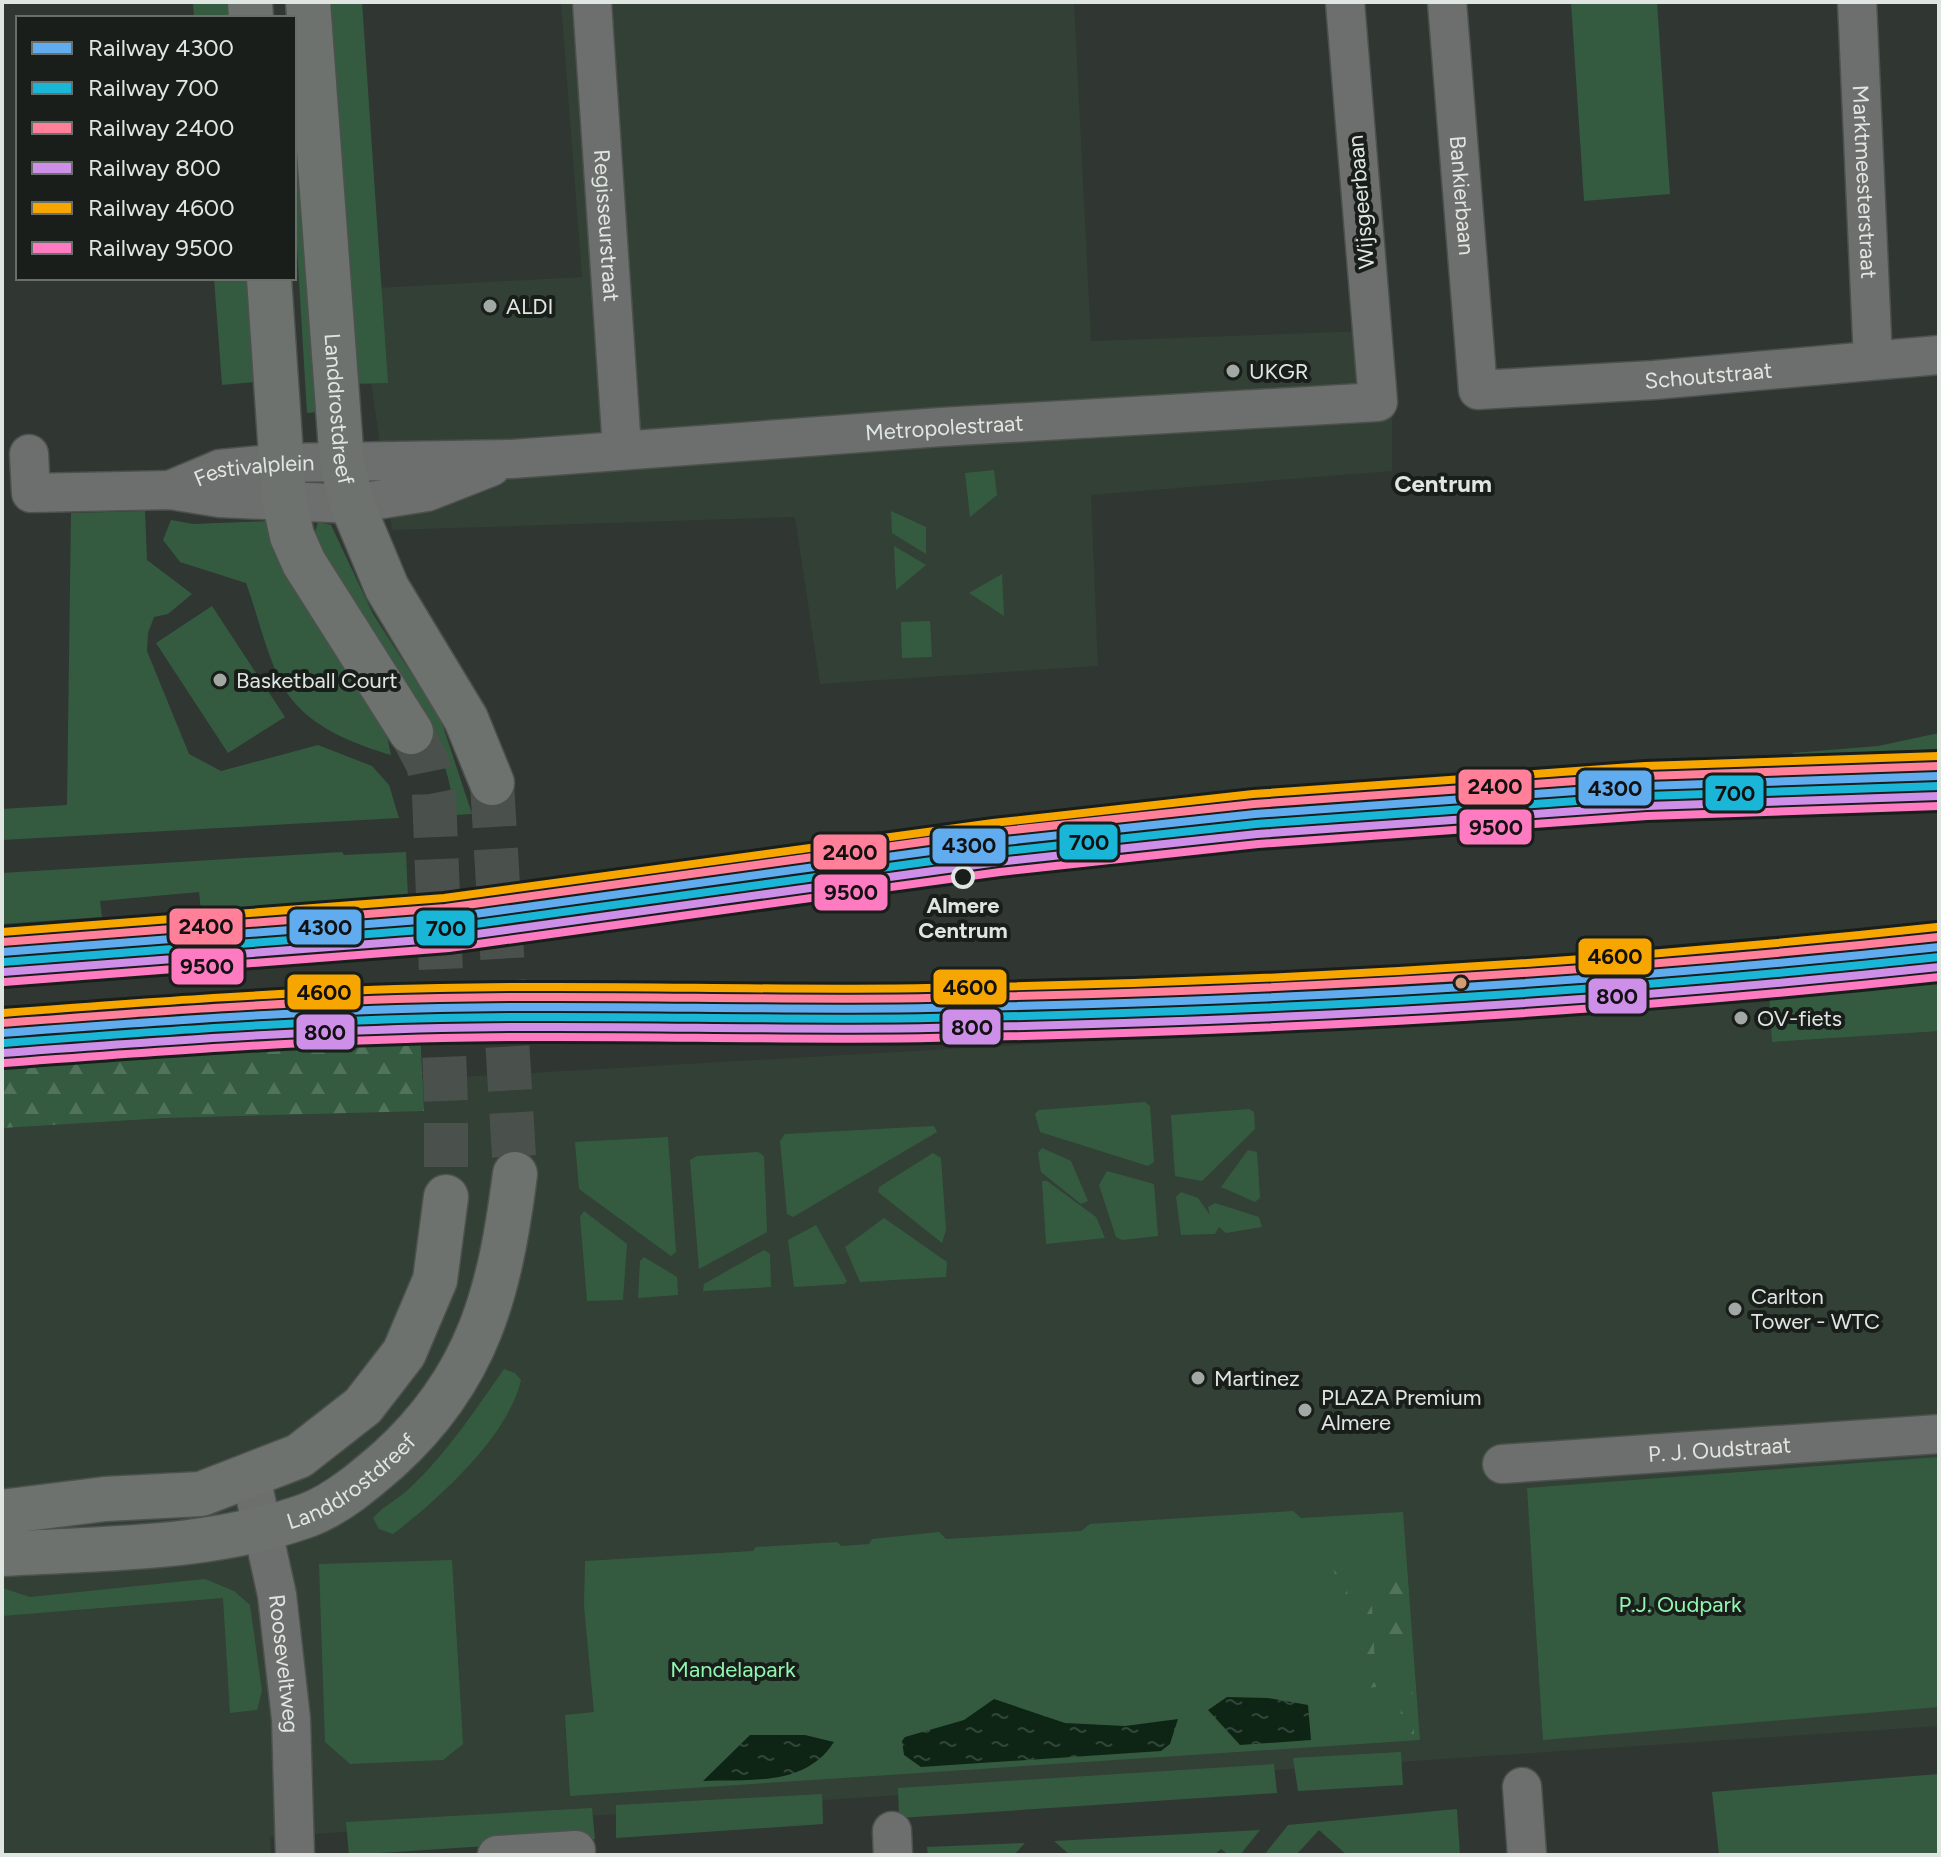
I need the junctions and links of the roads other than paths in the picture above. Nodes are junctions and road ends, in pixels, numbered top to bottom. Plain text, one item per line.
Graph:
1 (308, 2) edge
2 (592, 2) edge
3 (1345, 2) edge
4 (1447, 2) edge
5 (1857, 2) edge
6 (269, 280) edge
7 (1939, 355) edge
8 (1873, 360) junction
9 (1478, 390) joint
10 (1378, 402) joint
11 (622, 449) junction
12 (29, 454) dead end
13 (283, 481) junction
14 (347, 483) junction
15 (411, 732) tunnel mouth
16 (492, 783) tunnel mouth
17 (515, 1174) tunnel mouth
18 (446, 1197) tunnel mouth
19 (1939, 1434) edge
20 (1502, 1464) dead end
21 (251, 1477) junction
22 (2, 1512) edge
23 (263, 1528) junction
24 (2, 1554) edge
25 (1522, 1787) dead end
26 (576, 1850) dead end
27 (295, 1855) edge
28 (497, 1855) edge
29 (1527, 1855) edge

1 - 14 main road, Landdrostdreef
2 - 11 street, Regisseurstraat
3 - 10 street, Wijsgeerbaan
4 - 9 street, Bankierbaan
5 - 8 street, Marktmeesterstraat
6 - 13 main road
7 - 8 street, Schoutstraat
8 - 9 street, Schoutstraat
10 - 11 street, Metropolestraat
11 - 14 street, Metropolestraat
12 - 13 street, Festivalplein
13 - 14 street, Metropolestraat
13 - 15 main road
14 - 16 main road, Landdrostdreef
17 - 23 main road, Landdrostdreef
18 - 21 main road, Landdrostdreef
19 - 20 street, P. J. Oudstraat
21 - 22 main road, Landdrostdreef
21 - 23 street, Rooseveltweg
23 - 24 main road, Landdrostdreef
23 - 27 street, Rooseveltweg
25 - 29 street
26 - 28 street

